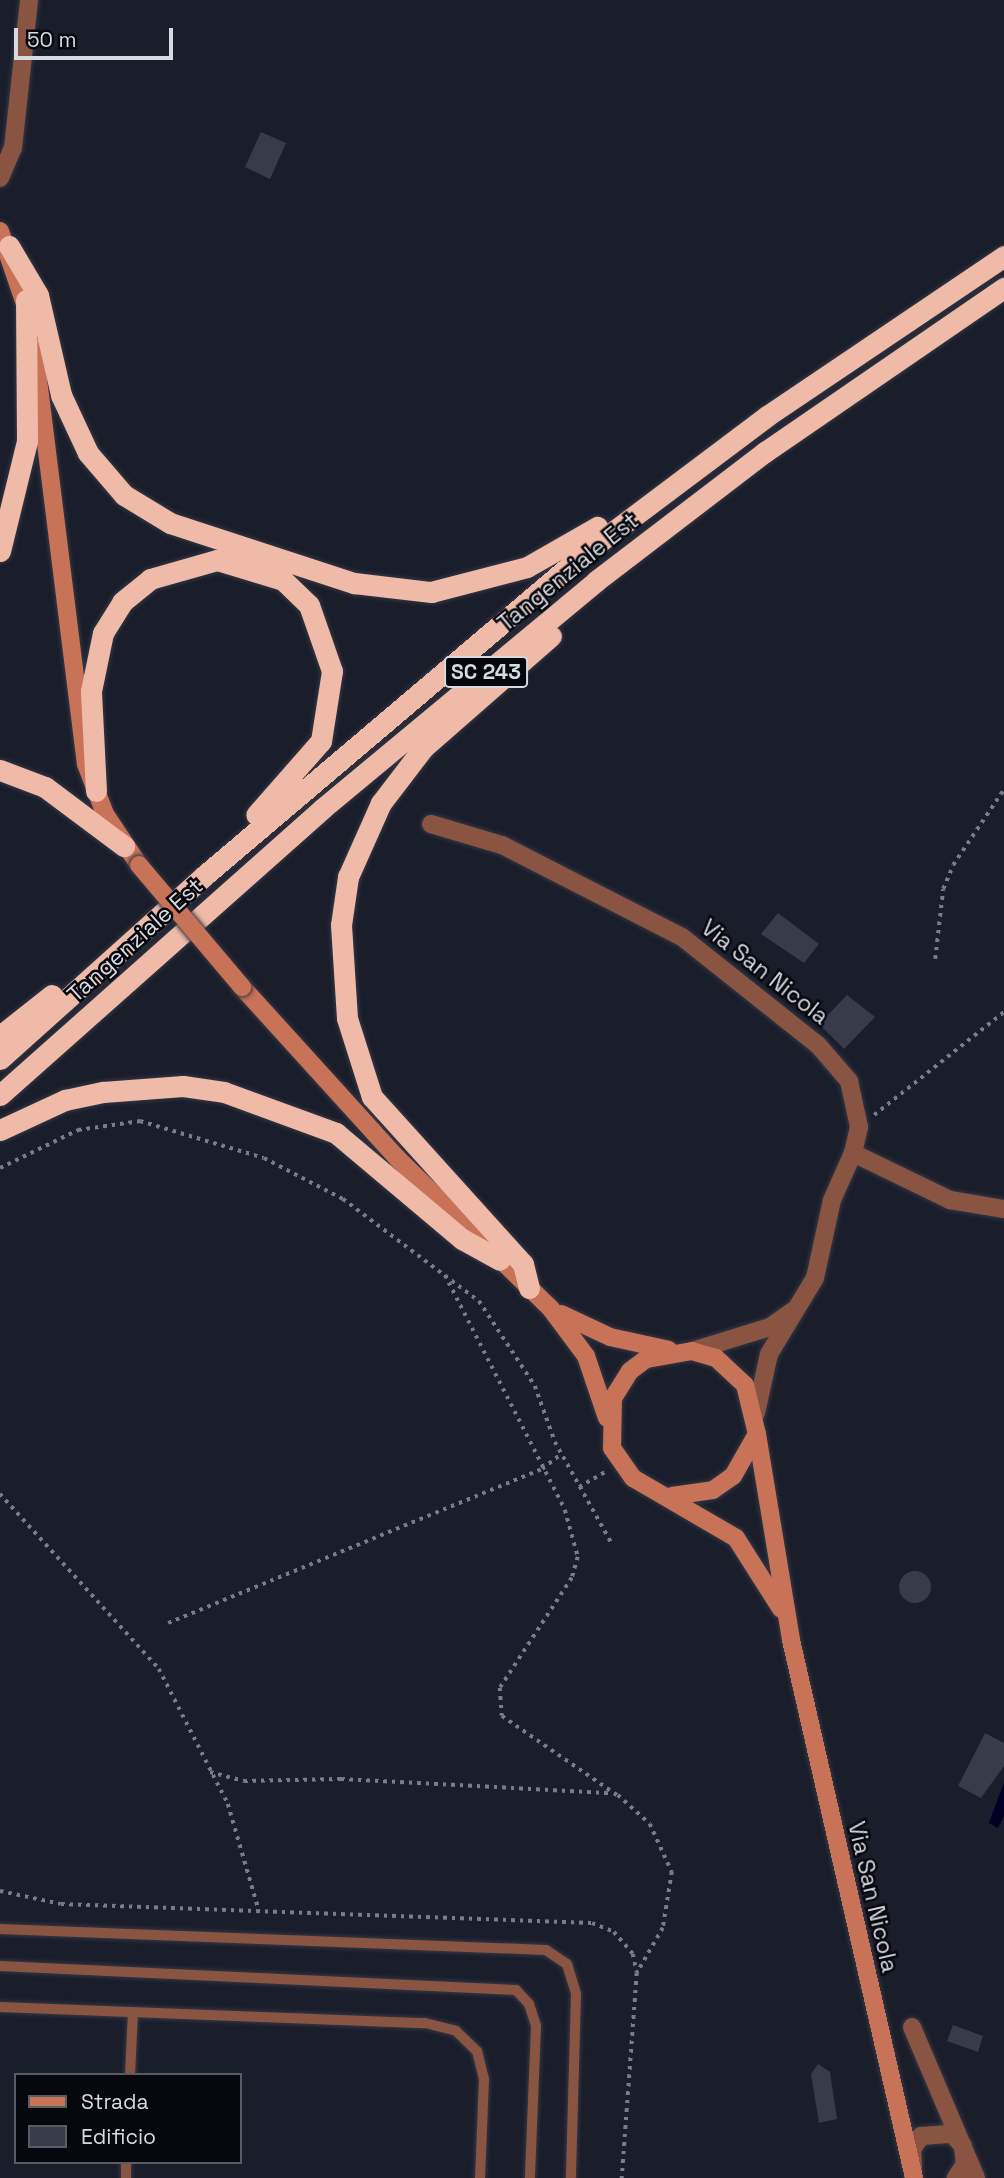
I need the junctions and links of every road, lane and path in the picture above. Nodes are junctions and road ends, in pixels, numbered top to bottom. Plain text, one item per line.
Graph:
1 (29, 0) edge
2 (0, 178) edge
3 (4, 238) edge
4 (1004, 256) edge
5 (1004, 288) edge
6 (26, 300) junction
7 (712, 458) junction
8 (0, 551) edge
9 (596, 581) junction
10 (0, 770) edge
11 (1004, 789) edge
12 (96, 791) junction
13 (431, 824) dead end
14 (124, 846) junction
15 (205, 875) junction
16 (127, 947) junction
17 (935, 959) dead end
18 (1004, 1012) edge
19 (0, 1036) edge
20 (0, 1059) edge
21 (0, 1095) edge
22 (859, 1127) junction
23 (0, 1130) edge
24 (853, 1153) junction
25 (0, 1168) edge
26 (1004, 1209) edge
27 (500, 1260) junction
28 (444, 1273) junction
29 (529, 1288) junction
30 (806, 1300) junction
31 (551, 1309) junction
32 (673, 1350) junction
33 (692, 1350) junction
34 (755, 1413) junction
35 (608, 1421) junction
36 (757, 1434) junction
37 (561, 1454) junction
38 (618, 1465) junction
39 (542, 1469) junction
40 (579, 1487) junction
41 (0, 1494) edge
42 (672, 1496) junction
43 (612, 1544) dead end
44 (168, 1623) dead end
45 (791, 1640) junction
46 (209, 1772) junction
47 (617, 1795) junction
48 (259, 1911) dead end
49 (0, 1929) edge
50 (0, 1966) edge
51 (637, 1973) dead end
52 (0, 2007) edge
53 (133, 2012) junction
54 (912, 2027) dead end
55 (130, 2073) edge
56 (963, 2146) junction
57 (915, 2174) edge
58 (480, 2178) edge
59 (530, 2178) edge
60 (570, 2178) edge
61 (956, 2178) edge
62 (976, 2178) edge

1 - 2 street
3 - 6 street
3 - 7 highway
4 - 7 highway, Tangenziale Est / SC 243
5 - 9 highway, Tangenziale Est / SC 243
6 - 8 highway
6 - 12 street
7 - 15 highway, Tangenziale Est / SC 243
9 - 21 highway, Tangenziale Est / SC 243
9 - 29 highway
10 - 14 highway
11 - 17 path
12 - 14 street
12 - 15 highway
13 - 22 street, Via San Nicola
14 - 27 street, bridge
15 - 16 highway, Tangenziale Est / SC 243
16 - 19 highway
16 - 20 highway, Tangenziale Est / SC 243
18 - 22 path
22 - 24 street, Via San Nicola
23 - 27 highway
24 - 26 street
24 - 30 street, Via San Nicola
25 - 28 path
27 - 29 street
28 - 37 path
28 - 39 path
29 - 31 street
30 - 33 street, Via San Nicola
30 - 34 street, Via San Nicola
31 - 32 street
31 - 35 street
32 - 33 street, Via San Nicola
32 - 35 street, Via San Nicola
33 - 34 street, Via San Nicola
34 - 36 street, Via San Nicola
35 - 38 street
36 - 42 street
36 - 45 street, Via San Nicola
37 - 39 path
37 - 40 path
38 - 40 path
38 - 42 street, Via San Nicola
39 - 44 path
39 - 47 path
40 - 43 path
41 - 46 path
42 - 45 street, Via San Nicola
45 - 57 street, Via San Nicola
46 - 47 path
46 - 48 path
47 - 51 path
49 - 60 lane
50 - 59 lane
52 - 53 lane
53 - 55 lane
53 - 58 lane
54 - 56 street
56 - 57 street, Via San Nicola
56 - 61 street
56 - 62 street

